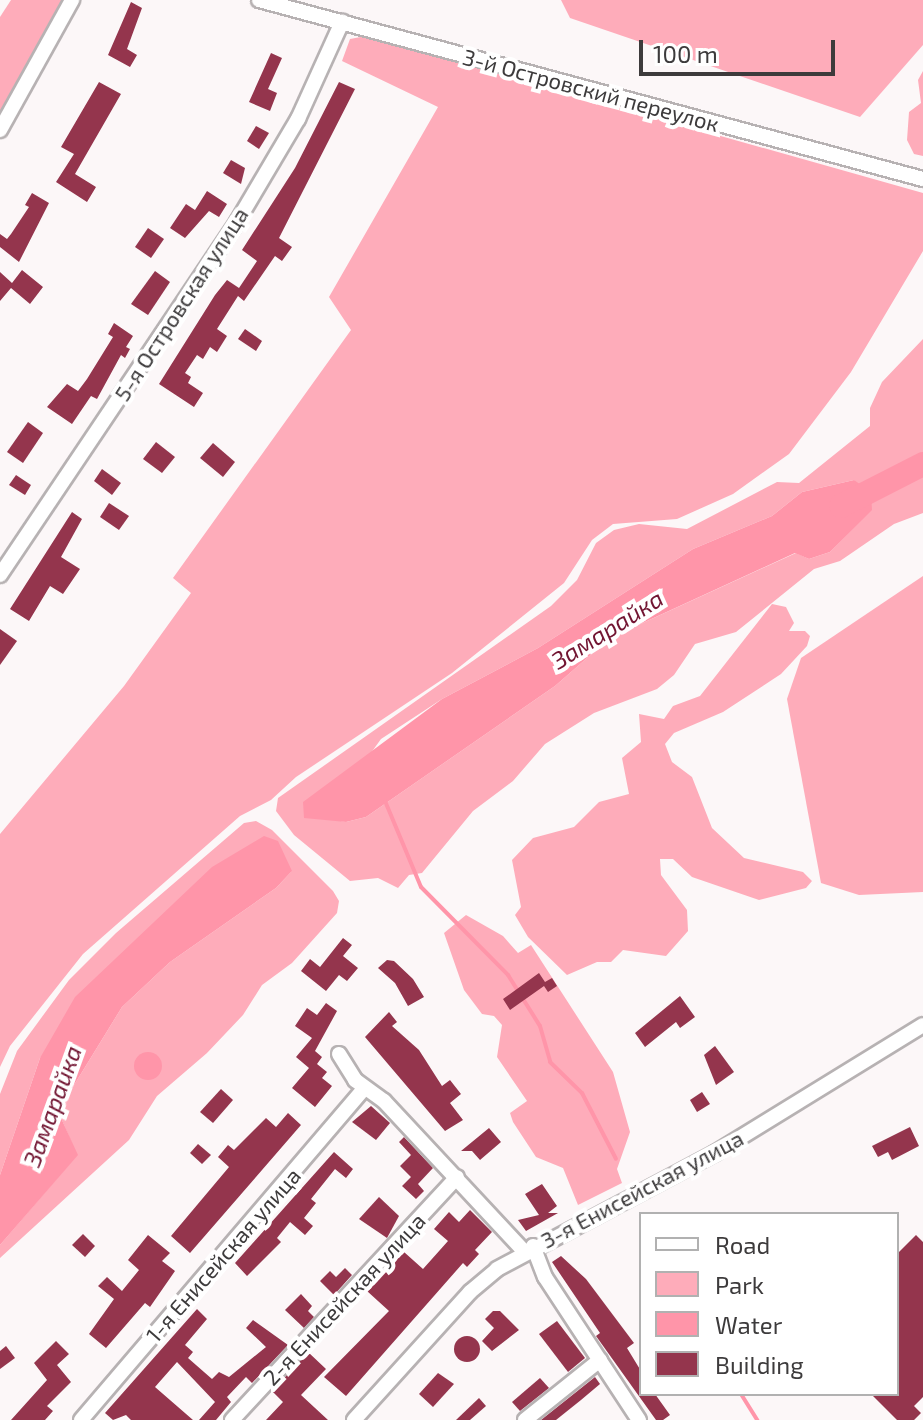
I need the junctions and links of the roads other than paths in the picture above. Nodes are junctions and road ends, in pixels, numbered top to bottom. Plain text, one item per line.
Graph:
1 (72, 0) edge
2 (260, 0) edge
3 (342, 22) junction
4 (0, 130) edge
5 (923, 179) edge
6 (0, 575) edge
7 (923, 1025) edge
8 (339, 1054) dead end
9 (364, 1089) junction
10 (457, 1177) junction
11 (528, 1248) junction
12 (600, 1360) junction
13 (81, 1420) edge
14 (232, 1420) edge
15 (354, 1420) edge
16 (525, 1420) edge
17 (639, 1420) edge

1 - 4 street
2 - 3 street, 3-й Островский переулок
3 - 5 street, 3-й Островский переулок
3 - 6 street, 5-я Островская улица
7 - 11 street, 3-я Енисейская улица
8 - 9 street
9 - 10 street
9 - 13 street, 1-я Енисейская улица
10 - 11 street
10 - 14 street, 2-я Енисейская улица
11 - 12 street
11 - 15 street, 3-я Енисейская улица
12 - 16 street
12 - 17 street

